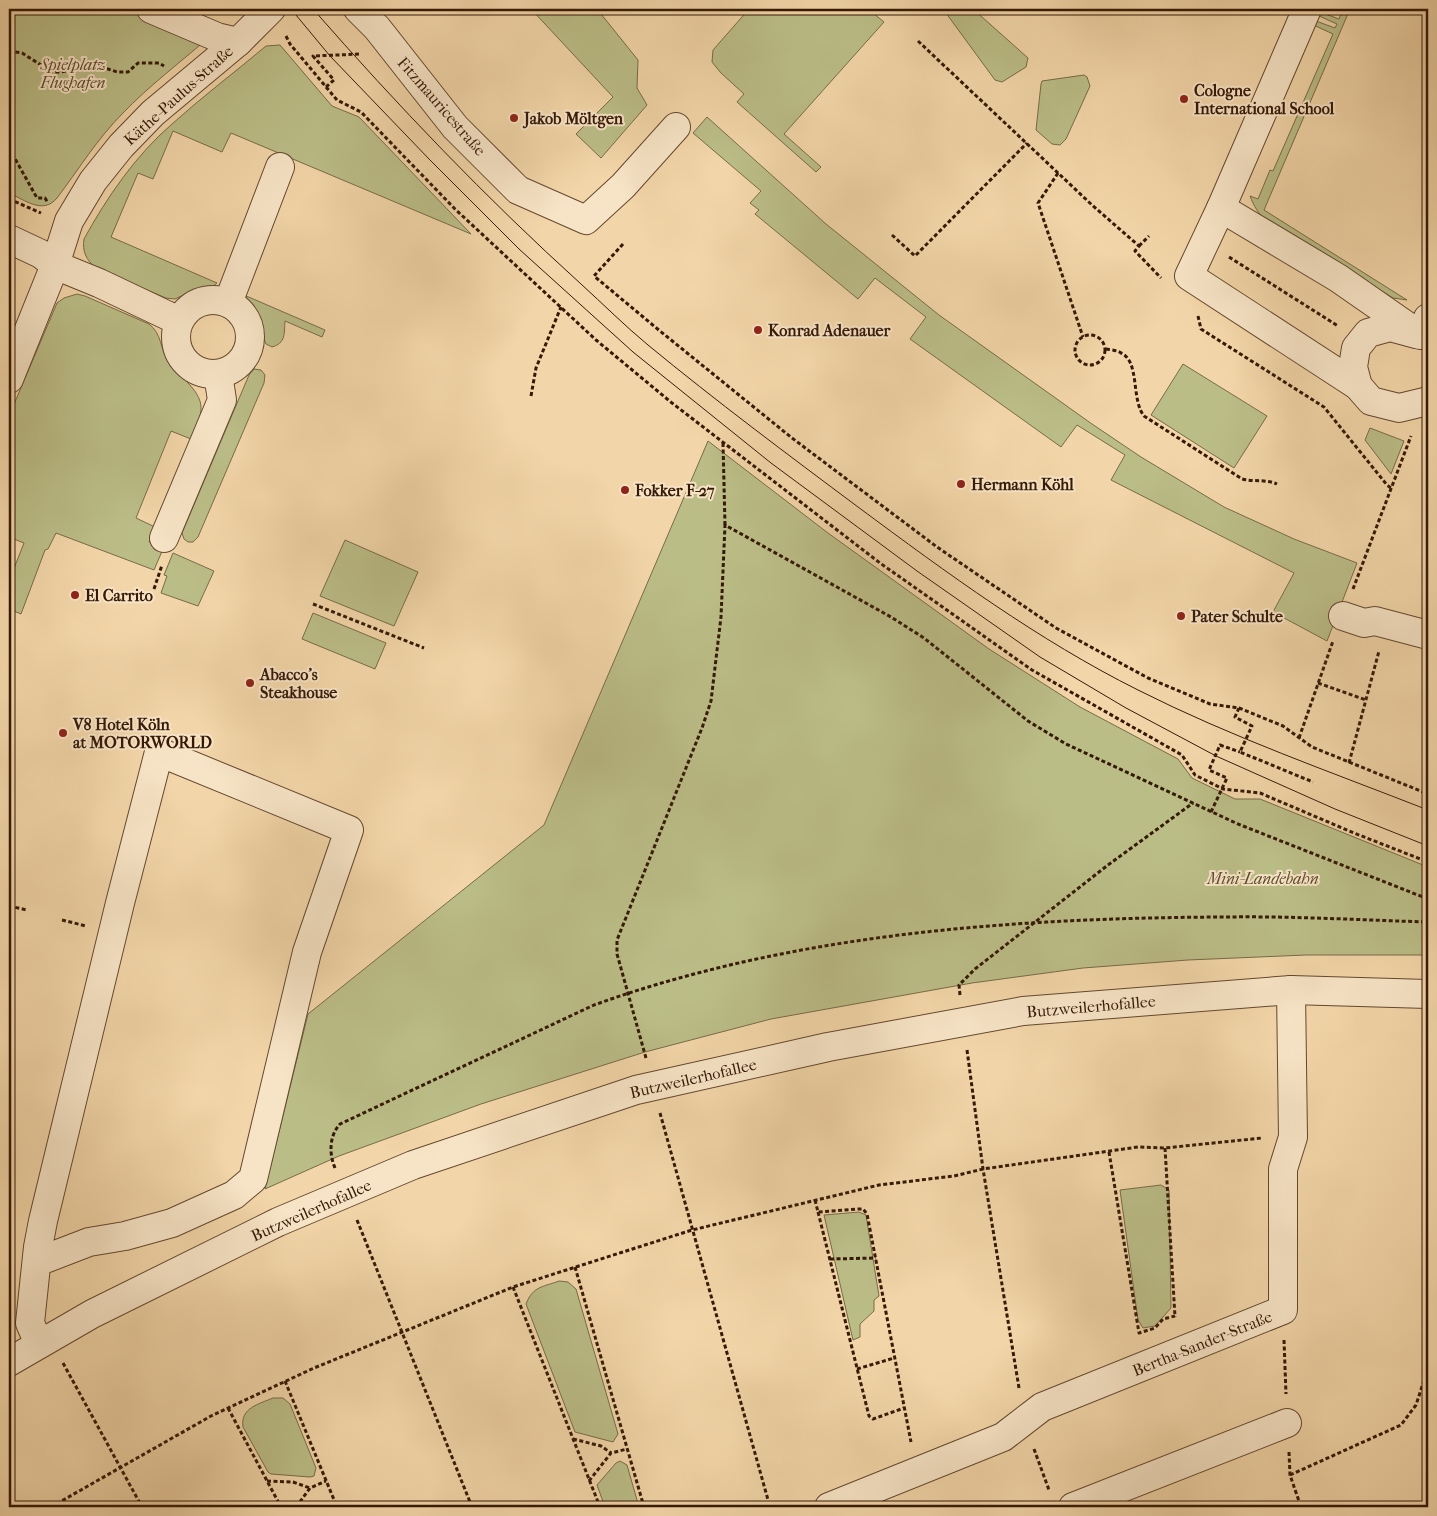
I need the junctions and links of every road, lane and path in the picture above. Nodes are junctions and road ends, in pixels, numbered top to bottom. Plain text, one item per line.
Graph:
1 (151, 9) edge
2 (358, 9) edge
3 (1307, 9) edge
4 (270, 10) edge
5 (918, 41) dead end
6 (238, 42) junction
7 (9, 50) edge
8 (362, 54) dead end
9 (162, 74) dead end
10 (326, 87) junction
11 (676, 127) dead end
12 (1027, 143) junction
13 (9, 148) edge
14 (280, 167) dead end
15 (1058, 173) junction
16 (50, 205) dead end
17 (1221, 208) junction
18 (892, 235) dead end
19 (1149, 236) dead end
20 (9, 240) edge
21 (1206, 242) junction
22 (623, 244) dead end
23 (1139, 246) junction
24 (55, 265) junction
25 (1165, 284) dead end
26 (228, 303) junction
27 (561, 307) junction
28 (1197, 313) dead end
29 (179, 321) junction
30 (1426, 331) edge
31 (1083, 336) junction
32 (1362, 341) junction
33 (1106, 349) junction
34 (218, 374) junction
35 (9, 379) edge
36 (1358, 386) junction
37 (531, 396) dead end
38 (1426, 402) edge
39 (723, 443) junction
40 (1278, 484) dead end
41 (1392, 488) junction
42 (725, 525) junction
43 (164, 538) dead end
44 (313, 604) dead end
45 (1343, 616) junction
46 (1387, 624) junction
47 (1428, 635) edge
48 (424, 648) dead end
49 (1318, 683) junction
50 (1366, 700) junction
51 (1239, 708) junction
52 (1299, 738) junction
53 (1240, 752) junction
54 (1349, 763) junction
55 (1313, 782) dead end
56 (1222, 789) junction
57 (1428, 794) edge
58 (1194, 803) junction
59 (1211, 812) junction
60 (1428, 862) edge
61 (1428, 899) edge
62 (9, 906) edge
63 (27, 910) dead end
64 (1035, 922) junction
65 (1428, 922) edge
66 (1291, 990) junction
67 (628, 993) junction
68 (1428, 994) edge
69 (963, 1021) junction
70 (644, 1052) dead end
71 (653, 1087) junction
72 (1293, 1137) junction
73 (1165, 1148) junction
74 (1109, 1152) junction
75 (983, 1169) junction
76 (346, 1194) junction
77 (815, 1200) junction
78 (818, 1212) junction
79 (692, 1230) junction
80 (876, 1258) junction
81 (830, 1259) junction
82 (37, 1262) junction
83 (574, 1267) junction
84 (513, 1287) junction
85 (1174, 1316) junction
86 (402, 1332) junction
87 (44, 1341) junction
88 (1177, 1353) junction
89 (894, 1358) junction
90 (9, 1362) edge
91 (1428, 1368) edge
92 (857, 1369) junction
93 (285, 1381) junction
94 (228, 1408) junction
95 (904, 1408) junction
96 (1024, 1422) junction
97 (1287, 1423) dead end
98 (573, 1439) junction
99 (627, 1448) junction
100 (611, 1453) junction
101 (120, 1467) junction
102 (925, 1470) junction
103 (1290, 1475) dead end
104 (267, 1481) junction
105 (326, 1481) junction
106 (589, 1481) junction
107 (310, 1488) junction
108 (1062, 1503) edge
109 (51, 1507) edge
110 (142, 1507) edge
111 (281, 1507) edge
112 (296, 1507) edge
113 (337, 1507) edge
114 (472, 1507) edge
115 (600, 1507) edge
116 (644, 1507) edge
117 (770, 1507) edge
118 (829, 1507) edge

1 - 6 street
2 - 11 street, Fitzmauricestraße
3 - 17 street
4 - 6 street, Käthe-Paulus-Straße
4 - 10 path
5 - 12 path
6 - 24 street, Käthe-Paulus-Straße
7 - 9 path
8 - 10 path
10 - 27 path
12 - 15 path
12 - 18 path
13 - 16 path
14 - 26 street
15 - 23 path
15 - 31 path
17 - 21 street
17 - 30 street
19 - 23 path
20 - 24 street
21 - 32 path
21 - 36 street
22 - 51 path
23 - 25 path
24 - 29 street
24 - 35 street, Käthe-Paulus-Straße
26 - 29 street
26 - 34 street
27 - 37 path
27 - 39 path
28 - 41 path
29 - 34 street
30 - 32 street
31 - 33 path
31 - 33 path
32 - 36 street
33 - 40 path
34 - 43 street
36 - 38 street
38 - 41 path
39 - 42 path
39 - 56 path
41 - 45 path
42 - 58 path
42 - 67 path
44 - 48 path
45 - 46 street
45 - 49 path
46 - 47 street
46 - 50 path
49 - 50 path
49 - 52 path
50 - 54 path
51 - 52 path
51 - 53 path
52 - 54 path
53 - 55 path
53 - 56 path
54 - 57 path
56 - 59 path
56 - 60 path
58 - 59 path
58 - 64 path
59 - 61 path
62 - 63 path
64 - 65 path
64 - 67 path
64 - 69 path
66 - 68 street, Butzweilerhofallee
66 - 69 street, Butzweilerhofallee
66 - 72 street, Bertha-Sander-Straße
67 - 70 path
67 - 76 path
69 - 71 street, Butzweilerhofallee
69 - 75 path
71 - 76 street, Butzweilerhofallee
71 - 79 path
72 - 73 path
72 - 88 street, Bertha-Sander-Straße
73 - 74 path
73 - 85 path
74 - 75 path
74 - 85 path
75 - 77 path
75 - 96 path
76 - 86 path
76 - 87 street, Butzweilerhofallee
77 - 78 path
77 - 79 path
78 - 80 path
78 - 81 path
79 - 83 path
79 - 117 path
80 - 81 path
80 - 89 path
81 - 92 path
82 - 82 street
82 - 87 street
83 - 84 path
83 - 99 path
84 - 86 path
84 - 98 path
85 - 88 path
86 - 93 path
86 - 114 path
87 - 90 street, Butzweilerhofallee
87 - 101 path
88 - 96 street, Bertha-Sander-Straße
89 - 92 path
89 - 95 path
91 - 103 path
92 - 95 path
93 - 94 path
93 - 105 path
94 - 101 path
94 - 104 path
95 - 102 path
96 - 102 street, Bertha-Sander-Straße
96 - 108 path
97 - 108 street
98 - 100 path
98 - 106 path
99 - 100 path
99 - 116 path
100 - 106 path
101 - 109 path
101 - 110 path
102 - 118 street, Bertha-Sander-Straße
104 - 107 path
104 - 111 path
105 - 107 path
105 - 113 path
106 - 115 path
107 - 112 path

